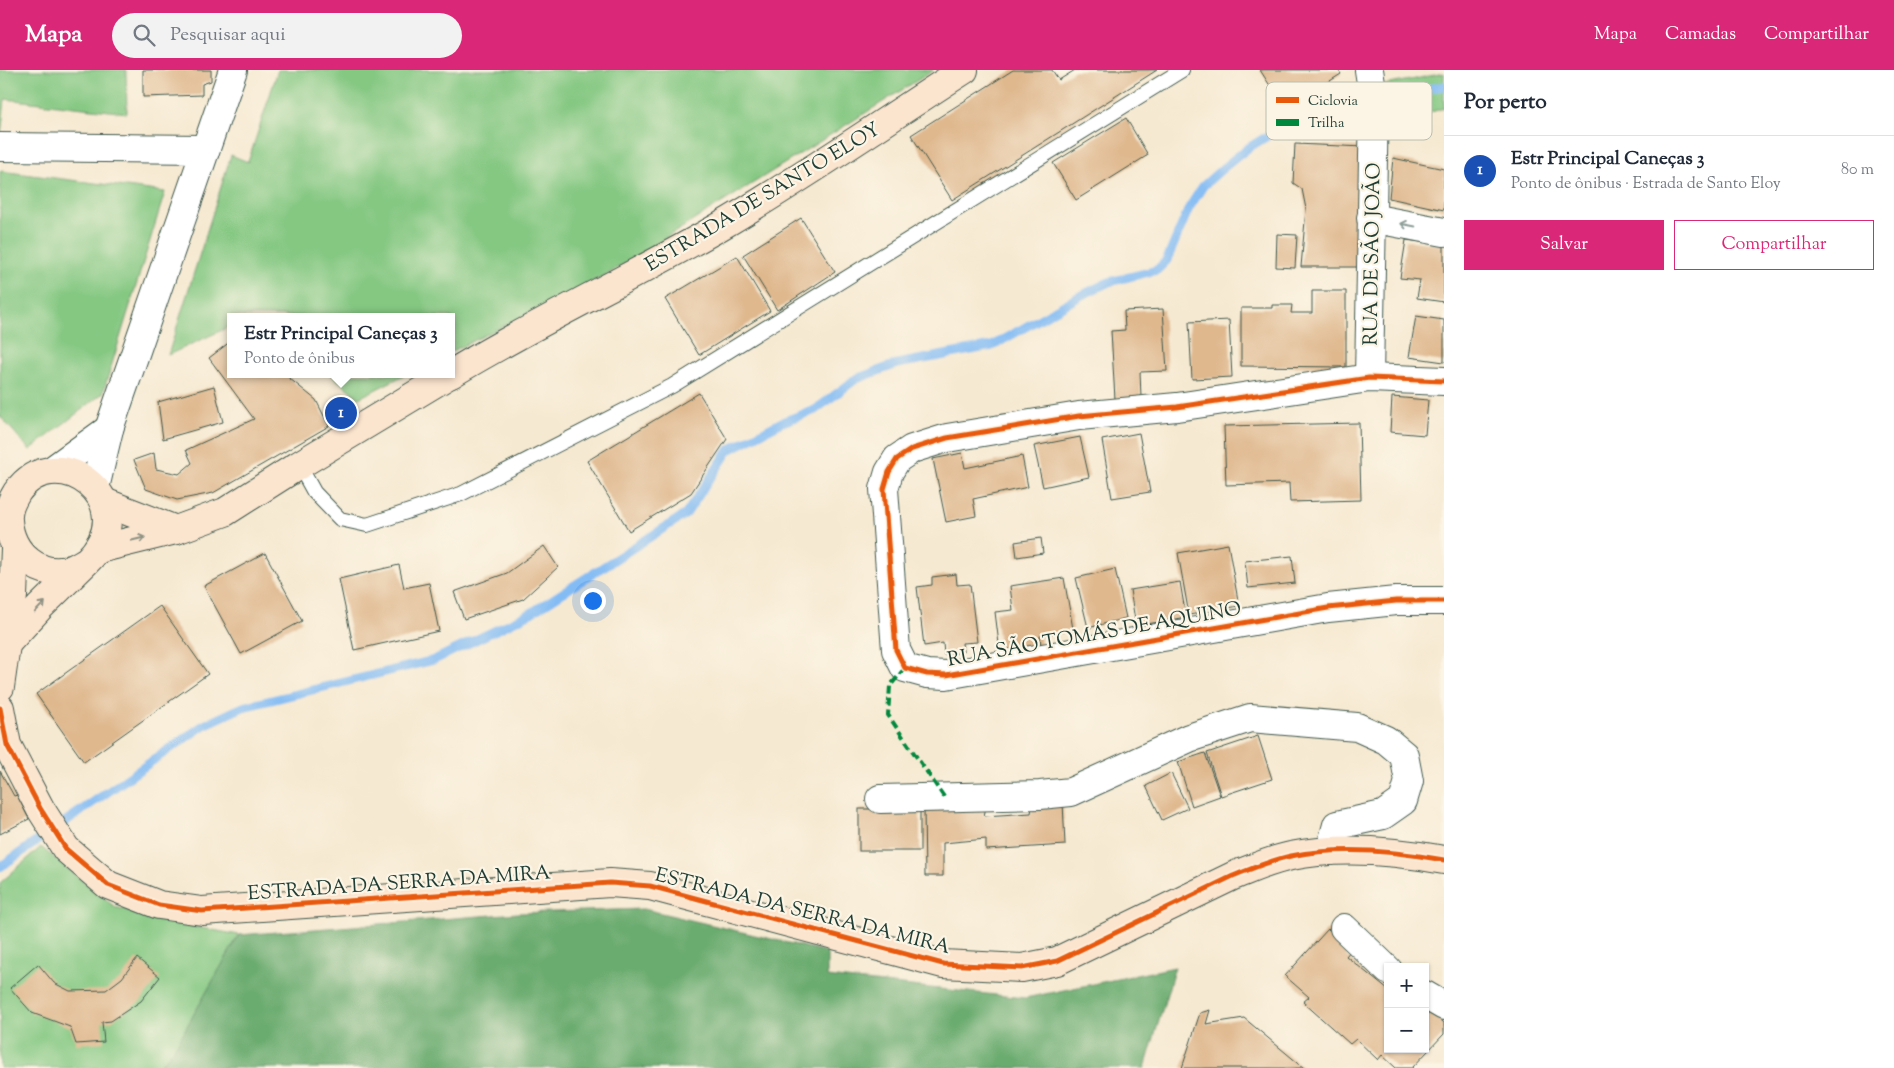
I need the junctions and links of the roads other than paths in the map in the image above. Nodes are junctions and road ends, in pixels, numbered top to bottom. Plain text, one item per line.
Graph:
1 (233, 70) edge
2 (964, 70) edge
3 (1182, 70) edge
4 (1373, 140) edge
5 (0, 147) edge
6 (206, 149) junction
7 (1372, 218) junction
8 (1444, 232) edge
9 (455, 371) edge
10 (443, 378) edge
11 (1369, 378) junction
12 (1444, 381) edge
13 (109, 429) junction
14 (299, 465) junction
15 (51, 471) junction
16 (11, 492) edge
17 (100, 495) junction
18 (176, 530) junction
19 (9, 540) edge
20 (93, 555) junction
21 (1444, 601) edge
22 (4, 645) edge
23 (0, 687) edge
24 (0, 708) edge
25 (880, 799) dead end
26 (1330, 852) junction
27 (1444, 860) edge
28 (1344, 928) dead end
29 (1384, 966) edge
30 (1429, 997) edge
31 (1444, 1006) edge

1 - 6 street
2 - 9 street, ESTRADA DE SANTO ELOY
3 - 14 lane
4 - 7 street, RUA DE SÃO JOÃO
5 - 6 street
6 - 13 street
8 -> 7 street
7 - 11 street, RUA DE SÃO JOÃO
10 - 14 street, ESTRADA DE SANTO ELOY
11 - 12 street
11 - 21 street, RUA SÃO TOMÁS DE AQUINO
13 - 15 street
13 - 17 street
14 - 18 street, ESTRADA DE SANTO ELOY
15 - 16 street
15 - 17 street
16 - 19 street
17 - 18 street
17 - 20 street
20 -> 18 street, ESTRADA DE SANTO ELOY
19 - 20 street
19 - 22 street
22 -> 20 street
22 - 23 street
24 - 26 street, ESTRADA DA SERRA DA MIRA
25 - 26 street
26 - 27 street, ESTRADA DA SERRA DA MIRA
28 - 29 street
30 - 31 street

